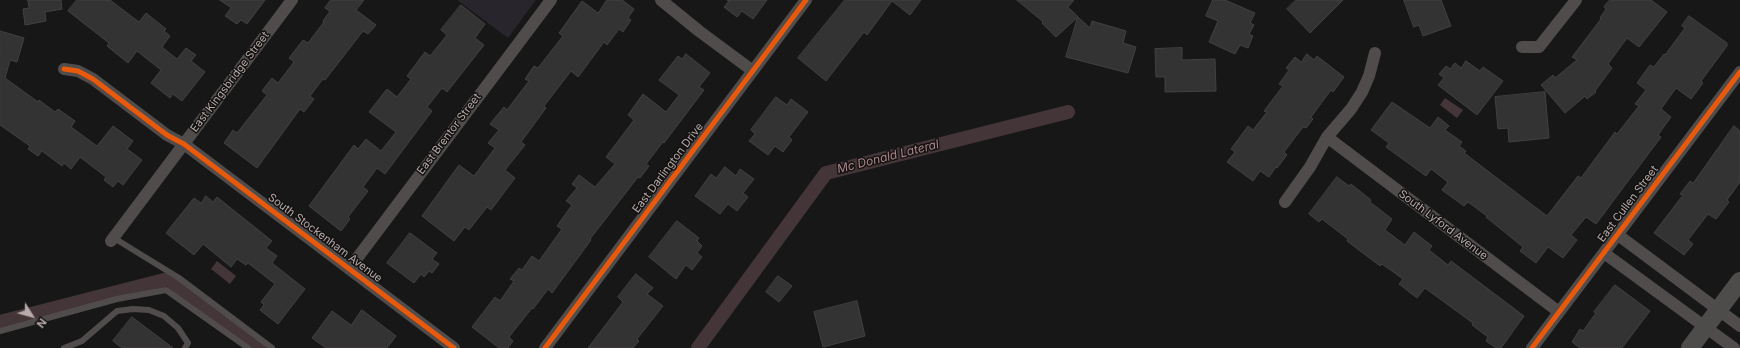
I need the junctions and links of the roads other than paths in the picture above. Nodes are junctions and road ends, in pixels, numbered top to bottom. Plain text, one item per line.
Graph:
1 (292, 0) edge
2 (551, 0) edge
3 (661, 0) edge
4 (806, 0) edge
5 (1576, 0) edge
6 (1522, 47) dead end
7 (1375, 53) dead end
8 (64, 69) dead end
9 (753, 71) junction
10 (1740, 72) edge
11 (1327, 137) junction
12 (184, 144) junction
13 (1285, 202) dead end
14 (1618, 234) junction
15 (112, 240) joint
16 (1604, 253) junction
17 (349, 268) junction
18 (1740, 281) edge
19 (1719, 309) junction
20 (1559, 312) junction
21 (1740, 326) edge
22 (1705, 328) junction
23 (0, 331) edge
24 (64, 348) edge
25 (185, 348) edge
26 (248, 348) edge
27 (272, 348) edge
28 (454, 348) edge
29 (545, 348) edge
30 (1532, 348) edge
31 (1690, 348) edge
32 (1734, 348) edge

1 - 12 street, East Kingsbridge Street
2 - 17 street, East Brentor Street
3 - 9 street
4 - 9 street, East Darlington Drive
5 - 6 street
7 - 11 street
8 - 12 street, South Stockenham Avenue
9 - 29 street, East Darlington Drive
10 - 14 street, East Cullen Street
11 - 13 street
11 - 20 street, South Lyford Avenue
12 - 15 street, East Kingsbridge Street
12 - 17 street, South Stockenham Avenue
14 - 16 street, East Cullen Street
14 - 19 street
15 - 27 lane
16 - 20 street, East Cullen Street
16 - 22 street
17 - 28 street, South Stockenham Avenue
18 - 19 main road
19 - 21 street
19 - 22 main road
20 - 30 street, East Cullen Street
22 - 31 main road
22 - 32 street
23 - 26 lane
24 - 25 lane

